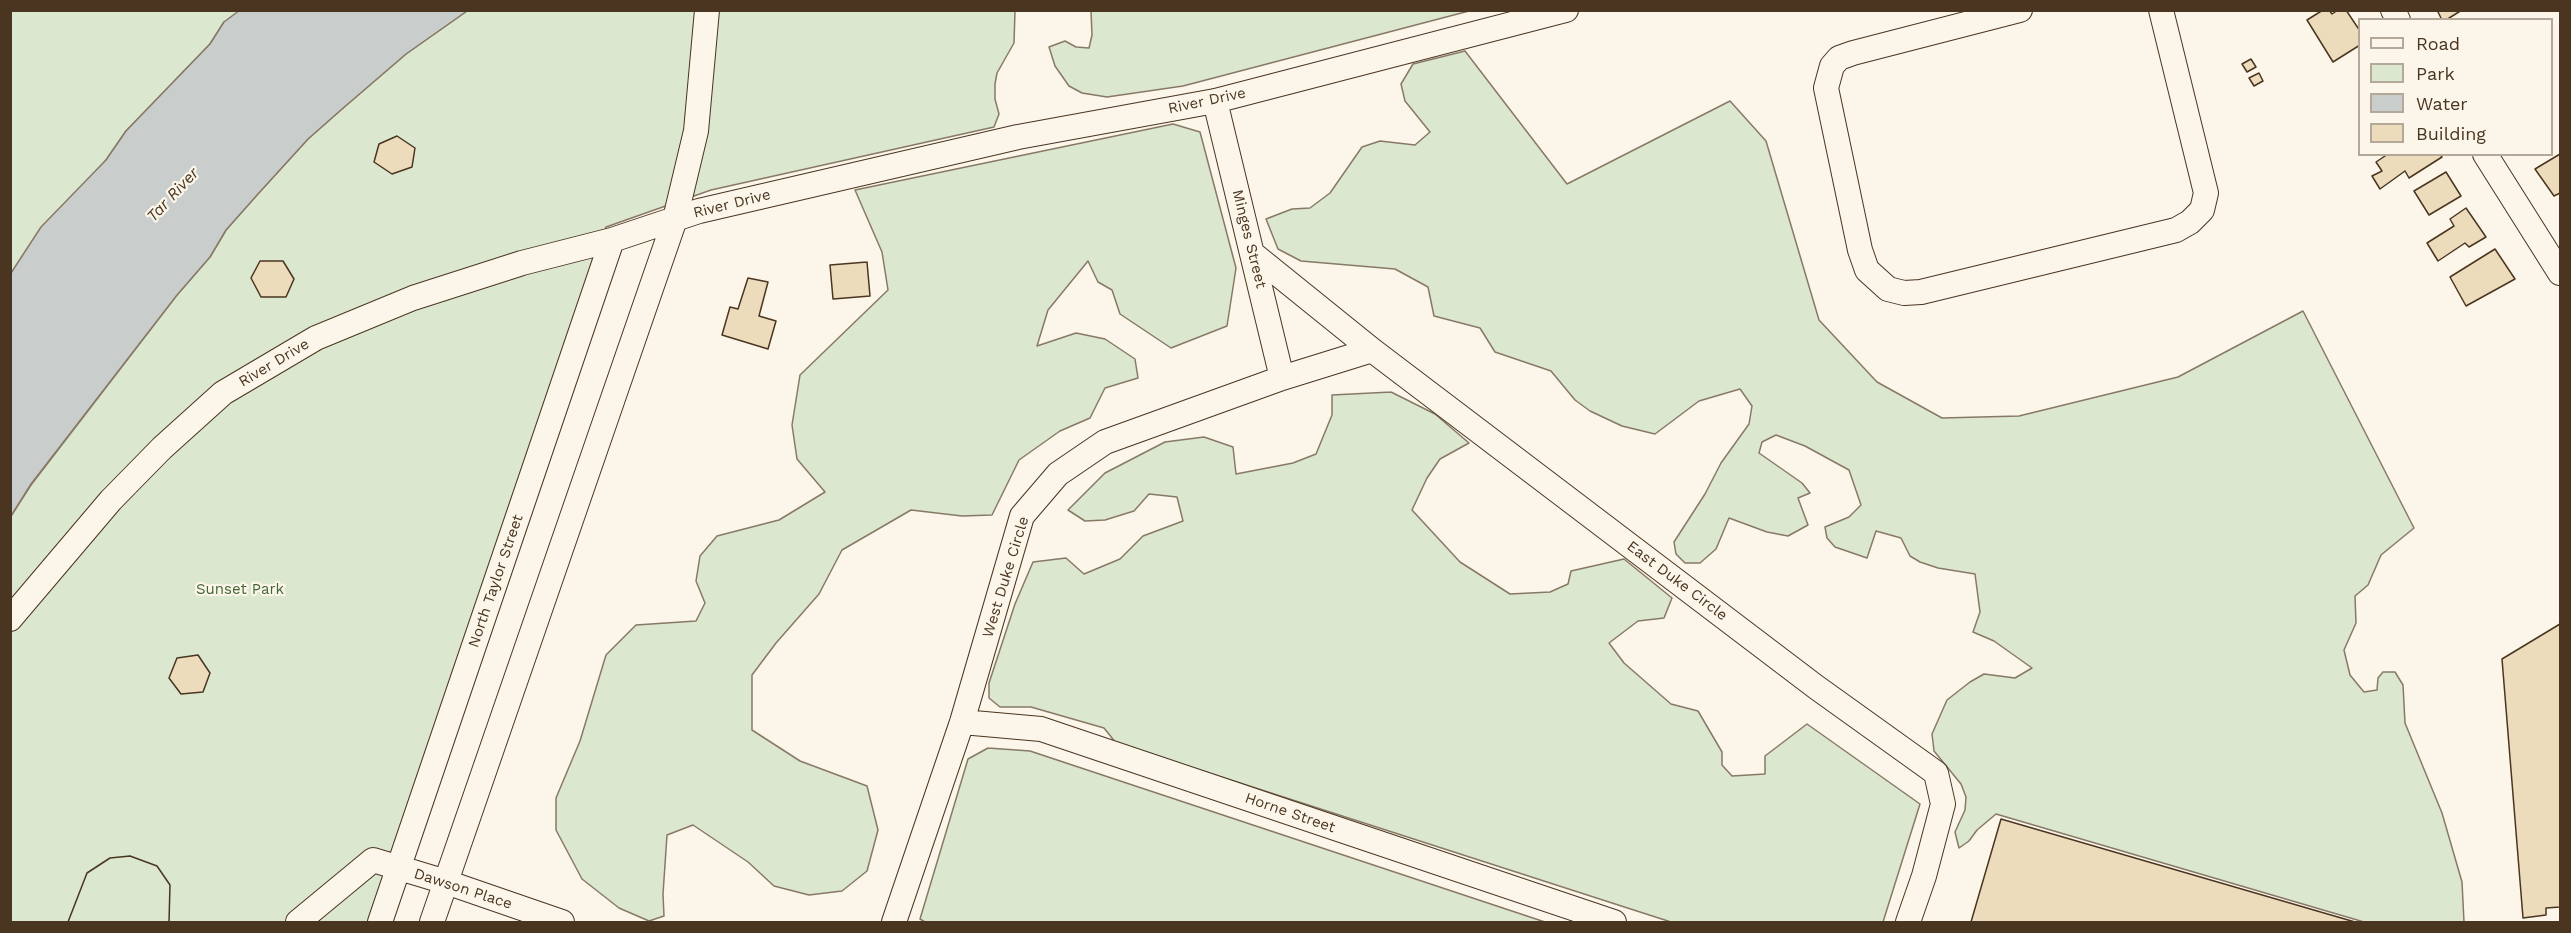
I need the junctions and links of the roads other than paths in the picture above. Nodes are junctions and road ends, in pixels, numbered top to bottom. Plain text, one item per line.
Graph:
1 (707, 10) edge
2 (1566, 10) edge
3 (2020, 10) edge
4 (2162, 10) edge
5 (1988, 14) edge
6 (1956, 18) edge
7 (1215, 101) junction
8 (2486, 156) edge
9 (675, 219) junction
10 (612, 240) junction
11 (1252, 254) junction
12 (2560, 273) edge
13 (1372, 350) junction
14 (1282, 378) junction
15 (10, 619) edge
16 (962, 722) junction
17 (398, 868) junction
18 (446, 882) junction
19 (298, 922) edge
20 (380, 922) edge
21 (432, 922) edge
22 (562, 922) edge
23 (894, 922) edge
24 (1614, 922) edge
25 (1908, 922) edge

1 - 9 street
2 - 7 street, River Drive
3 - 5 street
4 - 6 street
5 - 6 street
7 - 9 street, River Drive
7 - 11 street, Minges Street
8 - 12 street
9 - 10 street, River Drive
9 - 18 street
10 - 15 street, River Drive
10 - 17 street, North Taylor Street
11 - 13 street, East Duke Circle
11 - 14 street, Minges Street
13 - 14 street
13 - 25 street, East Duke Circle
14 - 16 street, West Duke Circle
16 - 23 street, West Duke Circle
16 - 24 street, Horne Street
17 - 18 street, Dawson Place
17 - 19 street, Dawson Place
17 - 20 street, North Taylor Street
18 - 21 street
18 - 22 street, Dawson Place

